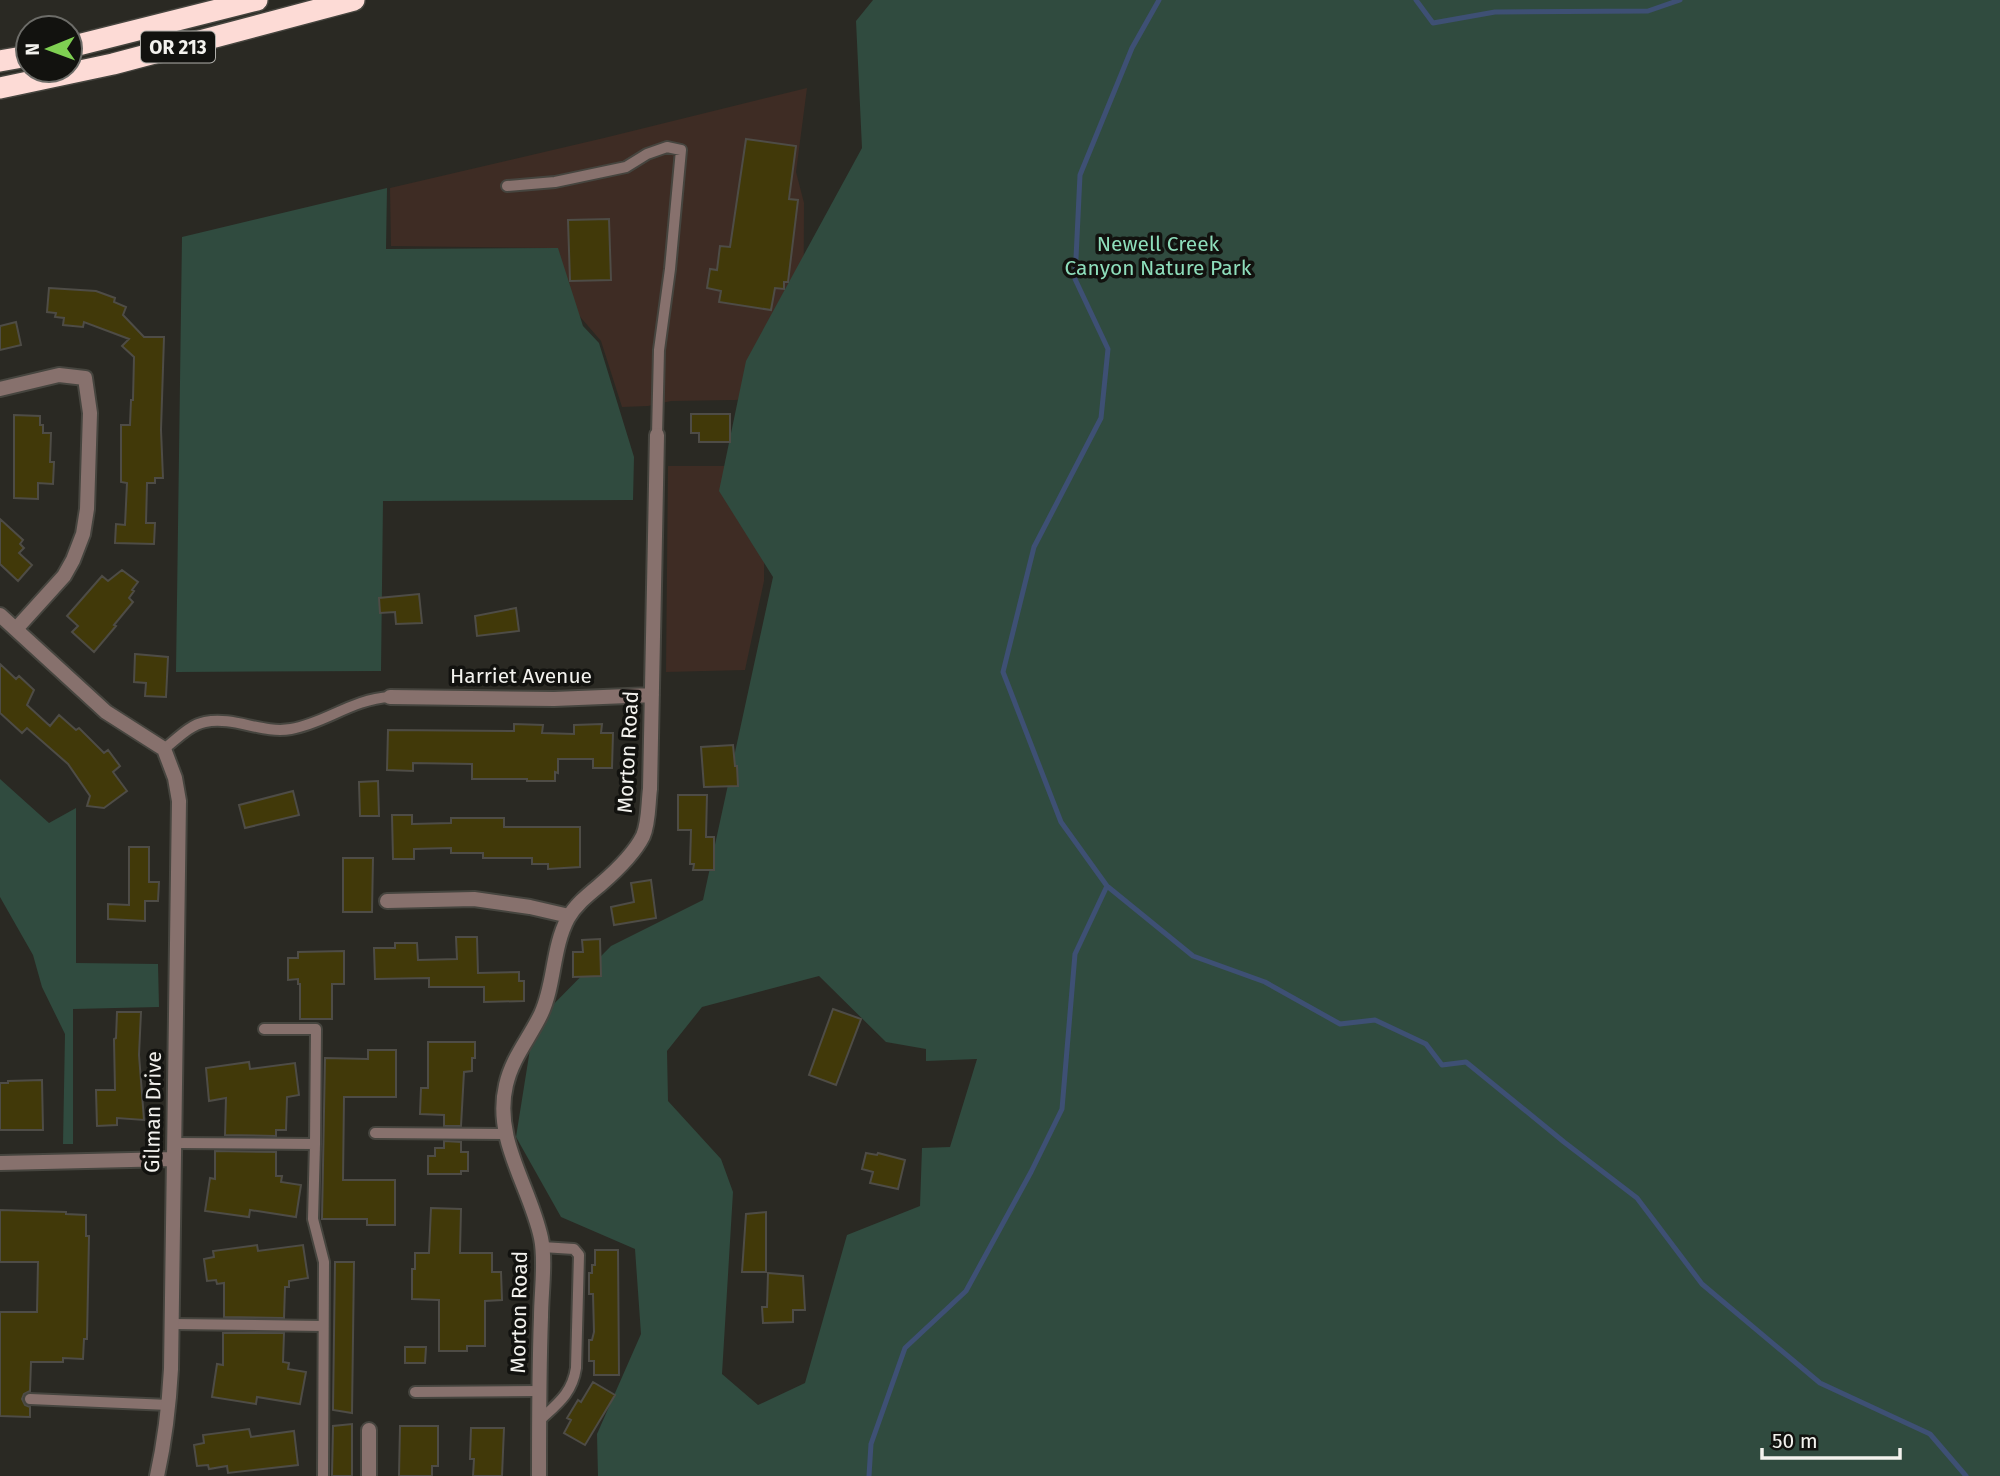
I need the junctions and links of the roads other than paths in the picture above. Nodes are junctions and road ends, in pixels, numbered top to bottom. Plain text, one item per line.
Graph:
1 (257, 0) edge
2 (354, 0) edge
3 (84, 43) edge
4 (0, 88) edge
5 (507, 186) dead end
6 (0, 389) edge
7 (657, 435) joint
8 (0, 615) edge
9 (16, 629) junction
10 (653, 695) junction
11 (390, 697) joint
12 (164, 750) junction
13 (387, 901) dead end
14 (569, 916) junction
15 (264, 1029) dead end
16 (375, 1133) dead end
17 (505, 1134) junction
18 (174, 1143) junction
19 (314, 1144) junction
20 (174, 1159) junction
21 (0, 1163) edge
22 (542, 1247) junction
23 (172, 1324) junction
24 (323, 1326) junction
25 (539, 1391) junction
26 (415, 1392) dead end
27 (30, 1399) dead end
28 (169, 1405) junction
29 (539, 1421) junction
30 (369, 1430) dead end
31 (157, 1476) edge
32 (323, 1476) edge
33 (369, 1476) edge
34 (539, 1476) edge

1 - 3 highway, OR 213
2 - 4 highway, OR 213
5 - 7 lane, Morton Road
6 - 9 street
7 - 10 street, Morton Road
8 - 9 street
9 - 12 street
10 - 11 street, Harriet Avenue
10 - 14 street, Morton Road
11 - 12 lane
12 - 18 street, Gilman Drive
13 - 14 street
14 - 17 street, Morton Road
15 - 19 lane
16 - 17 lane
17 - 22 street, Morton Road
18 - 19 lane
18 - 20 street, Gilman Drive
19 - 24 lane
20 - 21 street
20 - 23 street, Gilman Drive
22 - 25 street, Morton Road
22 - 29 lane
23 - 24 lane
23 - 28 street, Gilman Drive
24 - 32 lane
25 - 26 lane
25 - 29 street, Morton Road
27 - 28 lane
28 - 31 street, Gilman Drive
29 - 34 street, Morton Road
30 - 33 street

